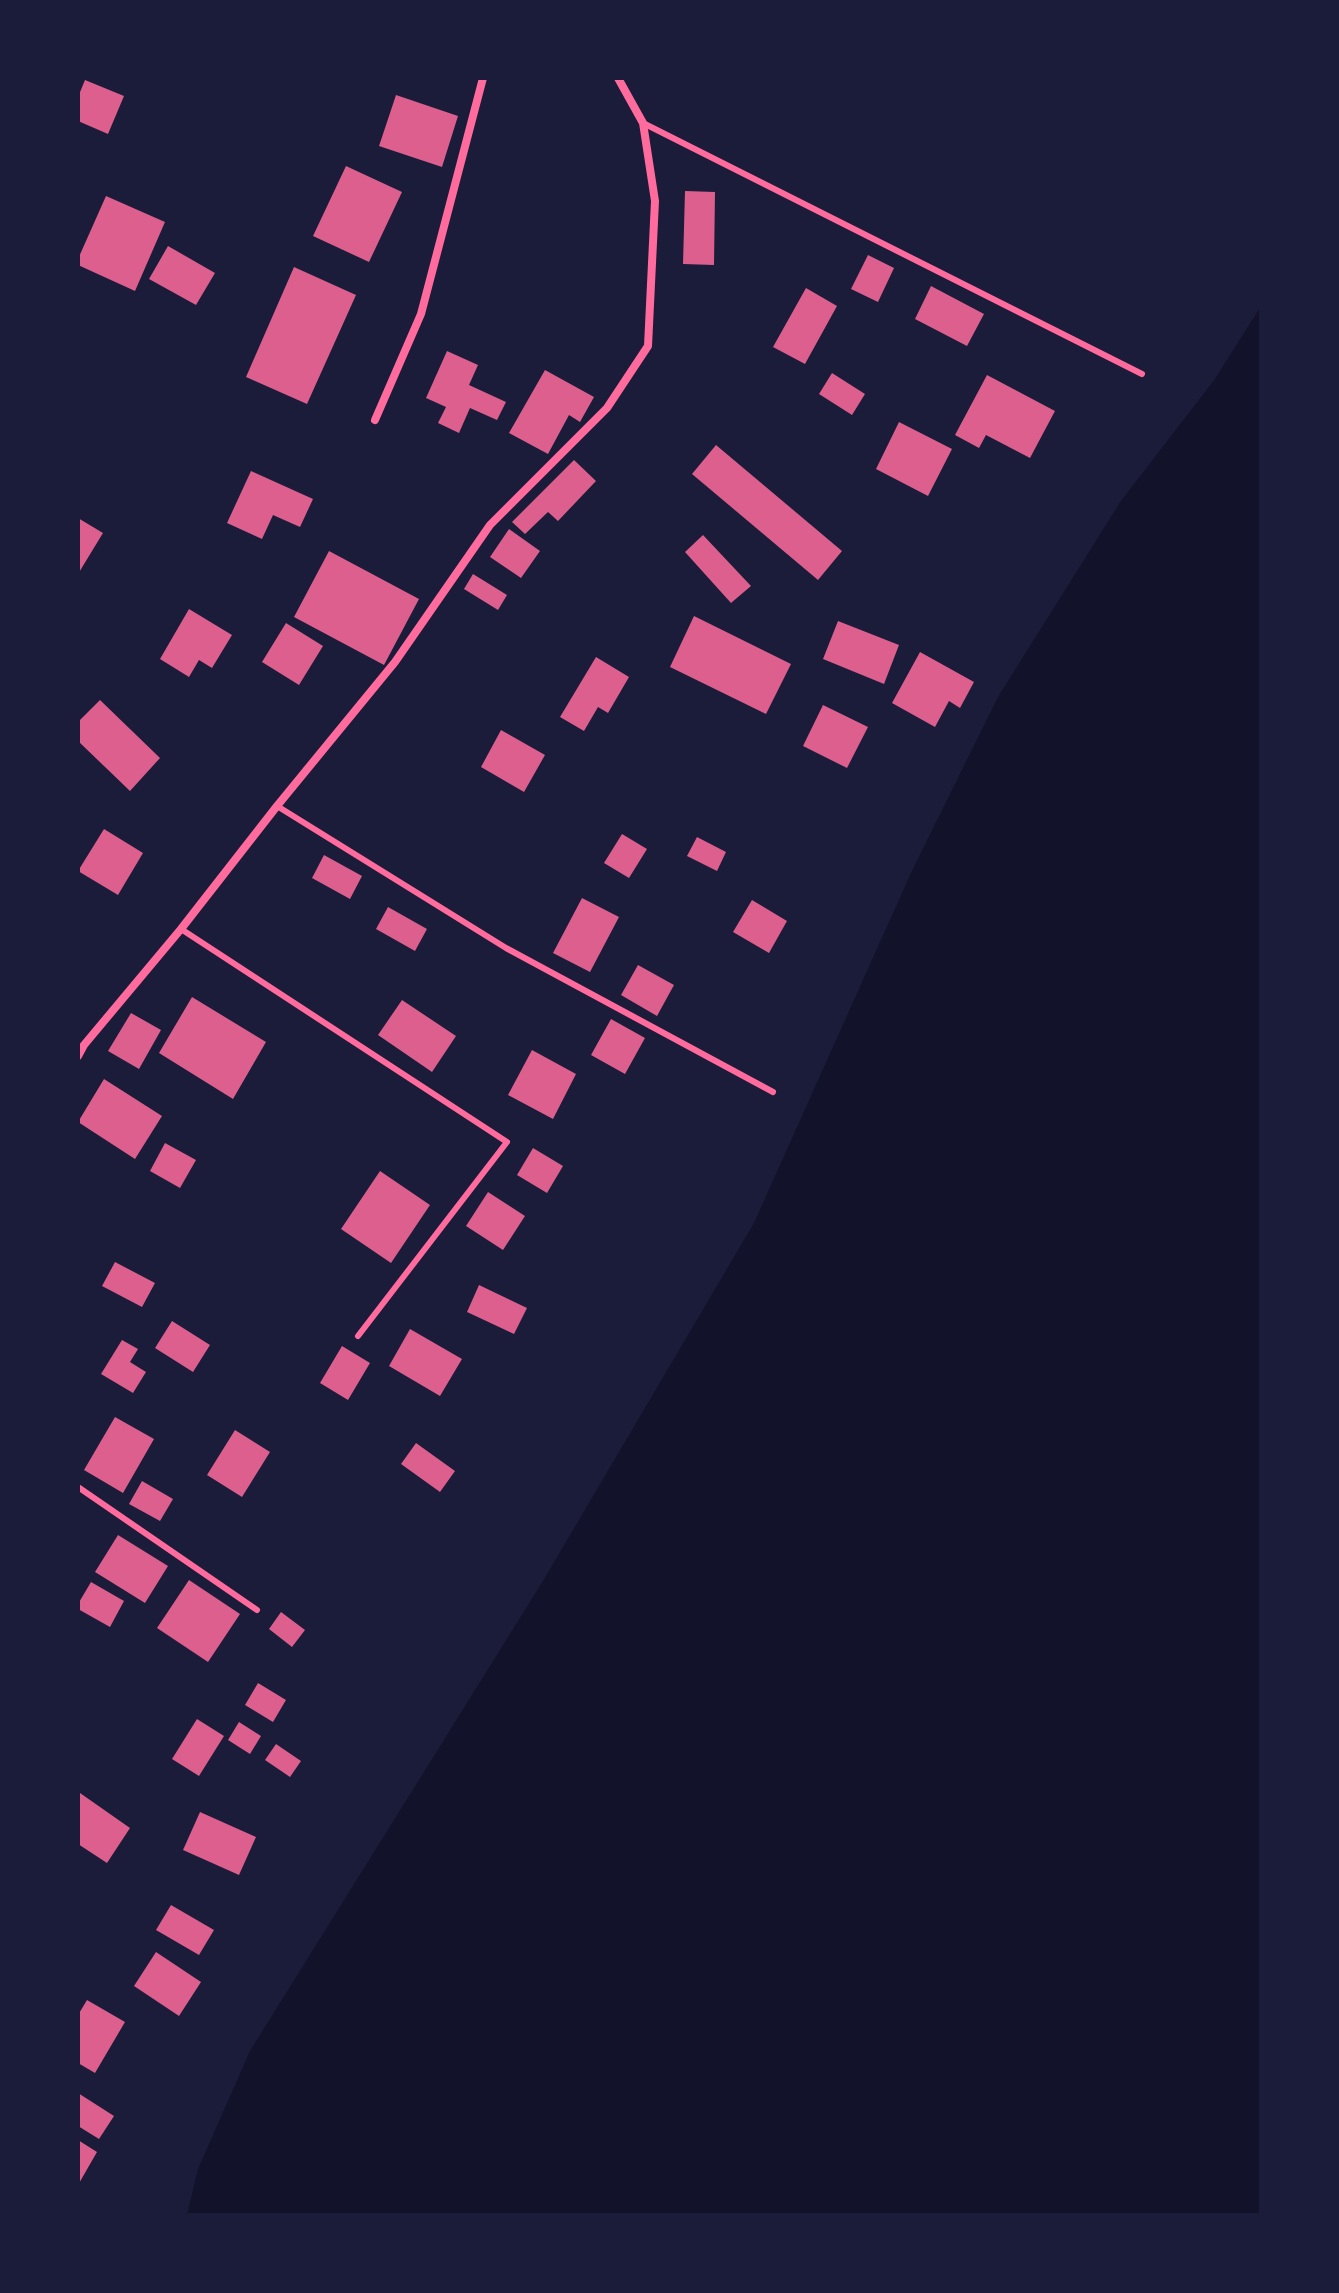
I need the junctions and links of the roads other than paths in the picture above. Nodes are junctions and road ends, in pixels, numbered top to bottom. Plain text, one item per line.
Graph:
1 (483, 78) edge
2 (618, 78) edge
3 (643, 123) junction
4 (1142, 374) dead end
5 (375, 420) dead end
6 (277, 806) junction
7 (181, 929) junction
8 (78, 1056) edge
9 (773, 1092) dead end
10 (358, 1336) dead end
11 (78, 1487) edge
12 (257, 1610) dead end

1 - 5 street
2 - 3 street
3 - 4 lane
3 - 6 street
6 - 7 street
6 - 9 lane
7 - 8 street
7 - 10 lane
11 - 12 lane

